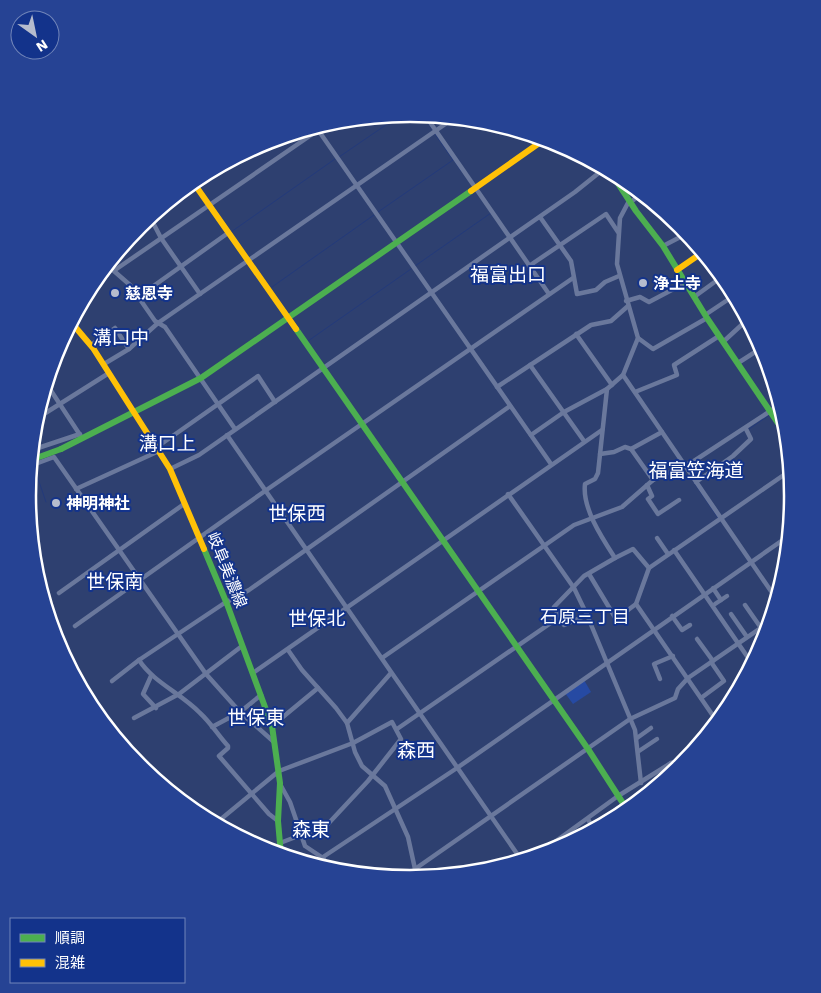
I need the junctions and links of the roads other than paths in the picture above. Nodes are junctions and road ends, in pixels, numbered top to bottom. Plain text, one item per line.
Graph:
1 (429, 123) edge
2 (445, 124) edge
3 (434, 131) junction
4 (321, 133) edge
5 (303, 138) edge
6 (537, 144) edge
7 (599, 173) edge
8 (357, 185) junction
9 (620, 186) edge
10 (475, 188) junction
11 (198, 189) edge
12 (635, 198) edge
13 (630, 202) junction
14 (209, 206) junction
15 (540, 217) junction
16 (154, 225) edge
17 (618, 232) junction
18 (228, 233) junction
19 (510, 237) junction
20 (680, 237) edge
21 (161, 238) junction
22 (397, 242) junction
23 (560, 245) junction
24 (663, 246) junction
25 (697, 256) edge
26 (248, 261) junction
27 (529, 266) junction
28 (181, 267) junction
29 (115, 270) joint
30 (677, 270) junction
31 (619, 276) junction
32 (573, 278) junction
33 (716, 281) edge
34 (685, 283) junction
35 (431, 292) junction
36 (200, 294) junction
37 (549, 294) junction
38 (138, 297) junction
39 (694, 297) junction
40 (729, 300) edge
41 (627, 303) junction
42 (706, 316) junction
43 (287, 319) junction
44 (158, 323) junction
45 (742, 323) edge
46 (76, 328) edge
47 (576, 334) junction
48 (638, 338) junction
49 (721, 339) junction
50 (91, 346) junction
51 (129, 349) junction
52 (470, 349) junction
53 (755, 352) edge
54 (738, 363) junction
55 (104, 364) junction
56 (530, 365) junction
57 (322, 369) junction
58 (110, 373) junction
59 (623, 375) junction
60 (201, 378) junction
61 (612, 385) junction
62 (497, 387) junction
63 (607, 389) junction
64 (51, 392) edge
65 (635, 392) junction
66 (275, 402) junction
67 (218, 404) junction
68 (60, 405) junction
69 (510, 406) junction
70 (774, 409) edge
71 (135, 412) junction
72 (564, 412) junction
73 (770, 412) junction
74 (45, 413) edge
75 (778, 423) edge
76 (360, 424) junction
77 (235, 429) junction
78 (746, 429) junction
79 (602, 430) junction
80 (662, 432) junction
81 (227, 435) junction
82 (530, 435) junction
83 (81, 436) junction
84 (584, 441) junction
85 (39, 448) edge
86 (158, 449) junction
87 (631, 449) junction
88 (600, 454) junction
89 (38, 457) edge
90 (38, 463) edge
91 (551, 464) junction
92 (684, 466) junction
93 (170, 469) junction
94 (784, 475) edge
95 (653, 480) junction
96 (400, 482) junction
97 (696, 482) junction
98 (648, 485) junction
99 (76, 489) junction
100 (265, 490) junction
101 (508, 494) junction
102 (679, 500) dead end
103 (184, 504) junction
104 (593, 517) junction
105 (720, 518) junction
106 (657, 538) dead end
107 (199, 539) junction
108 (782, 540) edge
109 (441, 541) junction
110 (544, 545) junction
111 (305, 548) junction
112 (674, 550) junction
113 (120, 551) junction
114 (668, 554) junction
115 (615, 558) junction
116 (750, 562) junction
117 (649, 568) junction
118 (589, 574) junction
119 (141, 580) junction
120 (574, 588) junction
121 (713, 588) junction
122 (477, 592) junction
123 (59, 593) dead end
124 (772, 593) edge
125 (705, 594) junction
126 (727, 596) dead end
127 (721, 600) junction
128 (227, 604) junction
129 (636, 604) junction
130 (715, 604) dead end
131 (745, 605) dead end
132 (346, 607) junction
133 (731, 614) dead end
134 (587, 615) junction
135 (672, 616) junction
136 (558, 618) junction
137 (690, 625) dead end
138 (75, 626) dead end
139 (761, 628) joint
140 (653, 629) junction
141 (178, 635) junction
142 (747, 637) junction
143 (697, 639) dead end
144 (739, 643) junction
145 (242, 646) junction
146 (516, 647) junction
147 (288, 650) junction
148 (672, 656) junction
149 (748, 657) edge
150 (382, 658) junction
151 (140, 660) junction
152 (607, 661) junction
153 (712, 662) junction
154 (253, 673) junction
155 (391, 673) junction
156 (206, 674) junction
157 (151, 676) junction
158 (688, 678) junction
159 (660, 679) dead end
160 (112, 681) dead end
161 (318, 688) junction
162 (179, 694) junction
163 (261, 695) junction
164 (700, 698) junction
165 (552, 700) junction
166 (156, 708) junction
167 (240, 712) junction
168 (420, 713) junction
169 (713, 716) edge
170 (134, 718) dead end
171 (630, 719) junction
172 (347, 723) junction
173 (272, 726) junction
174 (212, 727) junction
175 (651, 728) dead end
176 (397, 729) junction
177 (637, 738) junction
178 (657, 739) dead end
179 (274, 742) junction
180 (353, 743) junction
181 (588, 749) junction
182 (639, 751) junction
183 (671, 763) edge
184 (457, 768) junction
185 (279, 771) junction
186 (373, 775) junction
187 (280, 783) junction
188 (641, 783) junction
189 (253, 794) junction
190 (618, 796) junction
191 (623, 804) edge
192 (396, 808) junction
193 (490, 817) junction
194 (588, 819) junction
195 (221, 820) edge
196 (278, 821) junction
197 (591, 825) edge
198 (300, 836) junction
199 (560, 839) edge
200 (280, 843) junction
201 (280, 847) edge
202 (518, 855) edge
203 (323, 858) junction
204 (320, 860) edge
205 (325, 861) edge
206 (416, 871) joint

1 - 3 street
2 - 3 street
3 - 8 street
3 - 10 street
4 - 8 street
5 - 14 street
6 - 10 street
7 - 15 street
8 - 22 street
8 - 26 street
9 - 13 street
10 - 19 street
10 - 22 street
11 - 14 street
12 - 13 street
13 - 17 street
13 - 24 street
14 - 18 street
14 - 21 street
15 - 19 street
15 - 23 street
16 - 21 street
17 - 23 street
17 - 31 street
18 - 26 street
18 - 28 street
19 - 27 street
19 - 35 street
20 - 24 street
21 - 28 street
21 - 29 street
22 - 35 street
22 - 43 street
23 - 27 street
23 - 32 street
24 - 30 street
25 - 30 street
26 - 36 street
26 - 43 street
27 - 37 street
28 - 36 street
28 - 38 street
29 - 38 street
30 - 34 street
31 - 32 street
31 - 41 street
32 - 37 street
33 - 39 street
34 - 39 street
34 - 41 street
35 - 52 street
35 - 57 street
36 - 44 street
37 - 52 street
38 - 44 street
39 - 42 street
40 - 42 street
41 - 47 street
41 - 48 street
42 - 48 street
42 - 49 street
43 - 57 street
43 - 60 street
44 - 51 street
44 - 60 street
45 - 49 street
46 - 50 street, 岐阜美濃線
47 - 56 street
47 - 61 street
48 - 59 street
49 - 54 street
49 - 65 street
50 - 51 street
50 - 55 street, 岐阜美濃線
51 - 55 street
52 - 62 street
52 - 76 street
53 - 54 street
54 - 73 street
55 - 58 street, 岐阜美濃線
56 - 62 street
56 - 72 street
57 - 66 street
57 - 76 street
58 - 68 street
58 - 71 street, 岐阜美濃線
59 - 61 street
59 - 65 street
60 - 67 street
60 - 71 street
61 - 63 street
62 - 69 street
63 - 72 street
63 - 79 street
64 - 68 street
65 - 80 street
66 - 67 street
66 - 77 street
67 - 77 street
67 - 86 street
68 - 74 street
68 - 83 street
69 - 82 street
69 - 96 street
70 - 73 street
71 - 83 street
71 - 86 street, 岐阜美濃線
72 - 82 street
72 - 84 street
73 - 75 street
73 - 78 street
76 - 96 street
76 - 100 street
77 - 81 street
78 - 92 street
78 - 97 street
79 - 84 street
79 - 88 street
80 - 87 street
80 - 92 street
81 - 93 street
81 - 100 street
82 - 91 street
83 - 85 street
83 - 89 street, bridge
84 - 91 street
86 - 93 street, 岐阜美濃線
86 - 99 street
87 - 88 street
87 - 95 street
88 - 104 street
90 - 99 street
91 - 101 street
92 - 95 street
92 - 97 street
93 - 103 street, 岐阜美濃線
94 - 105 street
95 - 98 street
96 - 109 street
96 - 111 street
97 - 105 street
98 - 102 street
98 - 104 street
99 - 113 street
100 - 107 street
100 - 111 street
101 - 109 street
101 - 110 street
103 - 107 street, 岐阜美濃線
103 - 113 street
104 - 110 street
104 - 115 street
105 - 112 street
105 - 116 street
106 - 114 street
107 - 119 street
107 - 128 street, 岐阜美濃線
108 - 116 street
109 - 122 street
109 - 132 street
110 - 120 street
110 - 122 street
111 - 128 street
111 - 132 street
112 - 114 street
112 - 125 street
113 - 119 street
113 - 123 street
114 - 117 street
115 - 117 street
115 - 118 street
116 - 121 street
116 - 124 street
117 - 129 street
118 - 120 street
118 - 129 street
119 - 138 street
119 - 141 street
120 - 134 street
120 - 136 street
121 - 125 street
121 - 127 street
122 - 146 street
122 - 150 street
125 - 135 street
125 - 144 street
126 - 127 street
127 - 130 street
128 - 141 street
128 - 145 street, 岐阜美濃線
129 - 140 street
131 - 139 street
132 - 147 street
132 - 150 street
133 - 142 street
134 - 136 street
134 - 152 street
135 - 137 street
135 - 140 street
136 - 146 street
139 - 142 street
140 - 148 street
140 - 152 street
141 - 151 street
141 - 156 street
142 - 144 street
143 - 153 street
144 - 149 street
144 - 153 street
145 - 154 street, 岐阜美濃線
145 - 156 street
146 - 165 street
146 - 168 street
147 - 154 street
147 - 161 street
148 - 158 street
148 - 159 street
150 - 155 street
151 - 157 street
151 - 160 street
152 - 165 street
152 - 171 street
153 - 158 street
153 - 164 street
154 - 163 street, 岐阜美濃線
155 - 168 street
155 - 172 street
156 - 162 street
156 - 167 street
157 - 162 street
157 - 166 street
158 - 164 street
158 - 171 street
161 - 172 street
161 - 173 street
162 - 166 street
162 - 174 street
163 - 167 street
163 - 173 street, 岐阜美濃線
164 - 169 street
165 - 181 street
165 - 184 street
166 - 170 street
167 - 174 street
167 - 179 street
168 - 176 street
168 - 184 street
171 - 177 street
171 - 181 street
172 - 180 street
173 - 179 street, 岐阜美濃線
174 - 189 street
175 - 177 street
176 - 180 street
176 - 186 street
177 - 182 street
178 - 182 street
179 - 185 street, 岐阜美濃線
180 - 185 street
180 - 186 street
181 - 190 street
181 - 193 street
182 - 188 street
183 - 188 street
184 - 192 street
184 - 193 street
185 - 187 street, 岐阜美濃線
185 - 189 street
186 - 192 street
186 - 198 street
187 - 196 street, 岐阜美濃線
187 - 198 street
188 - 190 street
189 - 195 street
189 - 196 street
190 - 191 street
190 - 194 street
192 - 203 street
192 - 206 street
193 - 202 street
193 - 206 street
194 - 197 street
194 - 199 street
196 - 200 street, 岐阜美濃線
198 - 200 street
198 - 203 street
200 - 201 street, 岐阜美濃線
203 - 204 street
203 - 205 street

